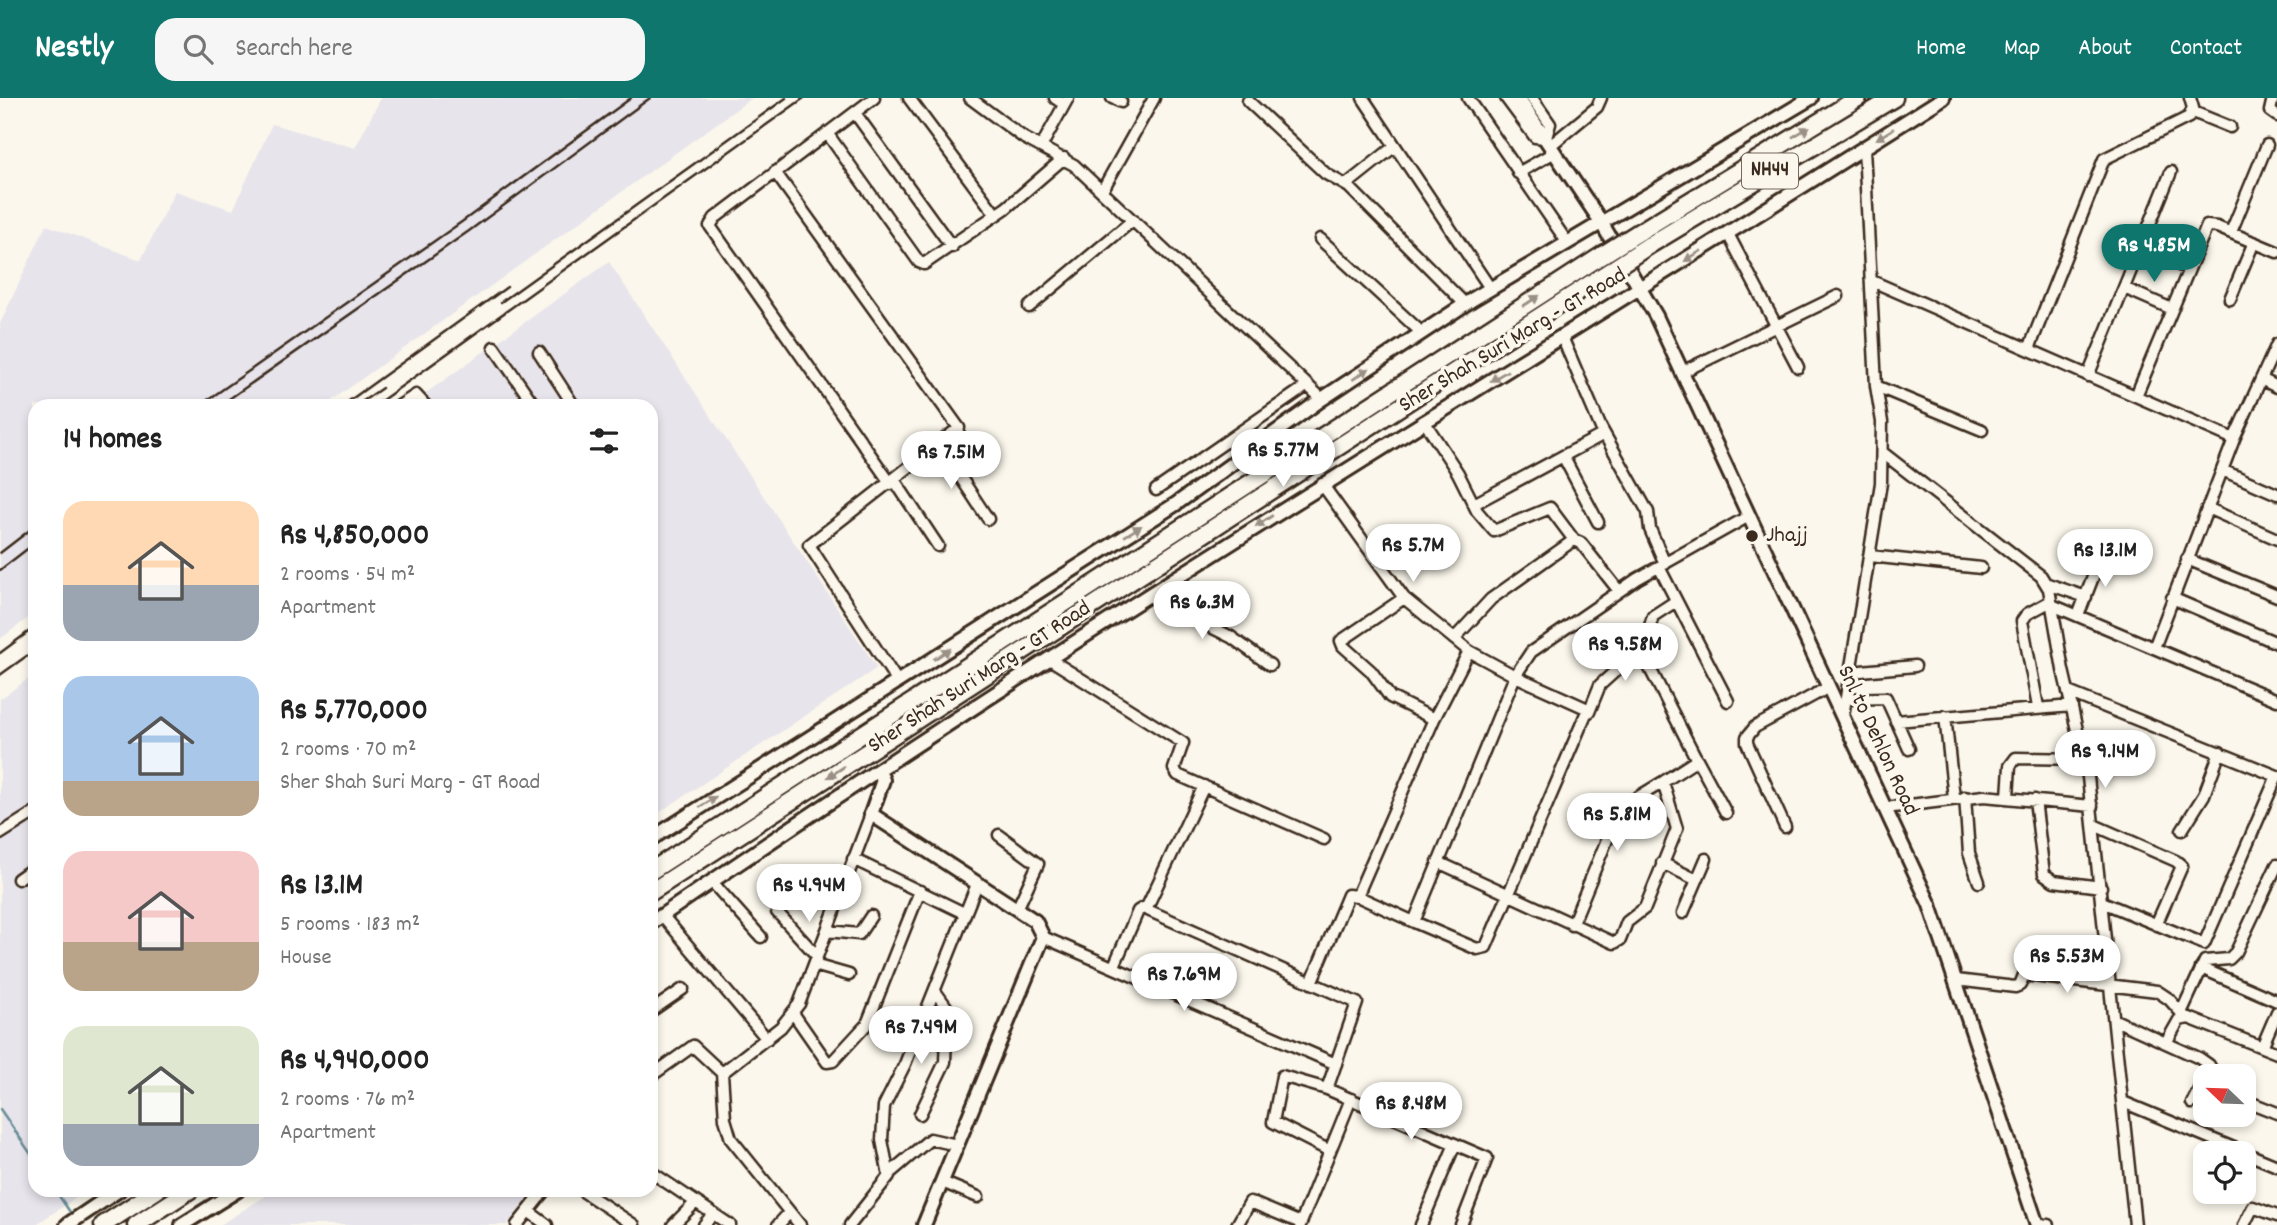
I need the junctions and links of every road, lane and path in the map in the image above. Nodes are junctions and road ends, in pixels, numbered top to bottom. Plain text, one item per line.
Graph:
1 (874, 98) edge
2 (909, 98) edge
3 (970, 98) edge
4 (1154, 98) edge
5 (1363, 98) edge
6 (1468, 98) edge
7 (1506, 98) edge
8 (1518, 98) edge
9 (1532, 98) edge
10 (1601, 98) edge
11 (1811, 98) edge
12 (1858, 98) edge
13 (1894, 98) edge
14 (1943, 98) edge
15 (2190, 98) edge
16 (2273, 98) edge
17 (1062, 100) edge
18 (1248, 101) dead end
19 (984, 102) edge
20 (2193, 112) junction
21 (855, 113) junction
22 (2277, 116) edge
23 (2230, 127) dead end
24 (827, 133) junction
25 (1548, 141) junction
26 (2267, 145) dead end
27 (1395, 146) junction
28 (1041, 147) junction
29 (1864, 148) junction
30 (1064, 158) junction
31 (775, 172) junction
32 (2171, 172) dead end
33 (1518, 173) junction
34 (1346, 185) junction
35 (1102, 191) junction
36 (996, 215) junction
37 (1133, 220) junction
38 (1601, 222) junction
39 (2231, 232) junction
40 (1728, 234) junction
41 (1320, 239) dead end
42 (1567, 242) junction
43 (2254, 242) junction
44 (952, 247) junction
45 (2140, 248) junction
46 (2277, 252) edge
47 (2188, 269) junction
48 (1872, 281) junction
49 (2124, 288) junction
50 (1490, 289) junction
51 (1641, 289) junction
52 (1838, 296) dead end
53 (2230, 299) dead end
54 (1465, 304) junction
55 (1030, 306) dead end
56 (2172, 309) junction
57 (1777, 327) junction
58 (1422, 333) junction
59 (1562, 337) junction
60 (2277, 344) edge
61 (494, 346) dead end
62 (2029, 349) junction
63 (539, 352) dead end
64 (1798, 367) dead end
65 (1682, 372) junction
66 (2088, 376) junction
67 (2261, 379) junction
68 (1308, 385) junction
69 (1875, 386) junction
70 (2277, 387) edge
71 (2136, 396) junction
72 (530, 399) edge
73 (569, 399) edge
74 (1322, 399) junction
75 (1424, 421) junction
76 (1982, 430) dead end
77 (1604, 434) junction
78 (2234, 439) junction
79 (940, 446) junction
80 (1883, 453) junction
81 (1563, 456) junction
82 (2222, 470) junction
83 (893, 482) junction
84 (1322, 484) junction
85 (1156, 491) dead end
86 (2277, 494) edge
87 (1474, 504) junction
88 (2207, 508) junction
89 (1749, 516) junction
90 (988, 519) dead end
91 (1598, 522) dead end
92 (2277, 539) edge
93 (1574, 540) junction
94 (937, 546) dead end
95 (2103, 551) dead end
96 (1870, 556) junction
97 (2187, 559) junction
98 (1662, 566) junction
99 (1981, 568) dead end
100 (2048, 584) junction
101 (1619, 591) junction
102 (1149, 596) junction
103 (2277, 596) edge
104 (2086, 597) junction
105 (1404, 598) junction
106 (2172, 598) junction
107 (1676, 601) junction
108 (2052, 603) junction
109 (2078, 617) junction
110 (1454, 639) junction
111 (2277, 643) edge
112 (1645, 645) junction
113 (2154, 649) junction
114 (1469, 651) junction
115 (1051, 660) junction
116 (1269, 665) dead end
117 (1915, 666) dead end
118 (1850, 672) junction
119 (1515, 676) junction
120 (897, 681) junction
121 (1829, 687) junction
122 (2068, 692) junction
123 (1846, 699) junction
124 (2277, 700) edge
125 (1728, 701) dead end
126 (2072, 706) junction
127 (2038, 707) junction
128 (1589, 712) junction
129 (1843, 716) junction
130 (1945, 716) junction
131 (1434, 719) junction
132 (1896, 721) junction
133 (1909, 749) dead end
134 (2220, 752) junction
135 (1697, 759) junction
136 (2085, 759) junction
137 (879, 770) junction
138 (2277, 776) edge
139 (1663, 782) junction
140 (1204, 786) junction
141 (1965, 797) junction
142 (2008, 797) junction
143 (1954, 798) junction
144 (2035, 800) junction
145 (2092, 806) junction
146 (1885, 808) junction
147 (1726, 813) dead end
148 (871, 814) junction
149 (28, 816) edge
150 (2094, 825) junction
151 (1785, 827) dead end
152 (2182, 830) dead end
153 (0, 834) edge
154 (658, 835) edge
155 (999, 835) dead end
156 (1324, 839) dead end
157 (853, 859) junction
158 (1706, 859) dead end
159 (1438, 862) junction
160 (1662, 863) junction
161 (2277, 865) edge
162 (658, 866) edge
163 (28, 872) edge
164 (18, 879) dead end
165 (1697, 880) junction
166 (712, 881) junction
167 (1979, 882) dead end
168 (977, 884) junction
169 (658, 887) edge
170 (2101, 887) junction
171 (920, 891) junction
172 (1357, 896) junction
173 (1509, 897) junction
174 (2102, 902) junction
175 (1017, 909) junction
176 (1146, 909) junction
177 (778, 912) dead end
178 (964, 913) junction
179 (1683, 913) dead end
180 (871, 916) dead end
181 (658, 918) edge
182 (658, 920) edge
183 (1413, 922) junction
184 (1572, 925) junction
185 (2156, 925) junction
186 (827, 931) junction
187 (761, 937) dead end
188 (1044, 937) junction
189 (816, 961) junction
190 (1114, 966) junction
191 (2201, 968) junction
192 (849, 975) dead end
193 (1956, 980) junction
194 (1311, 983) junction
195 (2111, 985) junction
196 (683, 989) dead end
197 (935, 991) junction
198 (2277, 1001) edge
199 (658, 1006) edge
200 (2277, 1012) edge
201 (793, 1013) junction
202 (2183, 1015) junction
203 (2115, 1020) junction
204 (767, 1039) junction
205 (2166, 1043) junction
206 (2262, 1047) junction
207 (2277, 1053) edge
208 (1336, 1064) junction
209 (2205, 1064) edge
210 (658, 1071) edge
211 (722, 1073) junction
212 (1327, 1089) junction
213 (1351, 1099) junction
214 (2123, 1102) junction
215 (2256, 1105) edge
216 (2277, 1113) edge
217 (920, 1114) dead end
218 (1455, 1144) junction
219 (957, 1145) junction
220 (1330, 1151) junction
221 (2277, 1166) edge
222 (890, 1173) junction
223 (658, 1177) edge
224 (942, 1182) junction
225 (109, 1197) edge
226 (146, 1197) edge
227 (179, 1197) edge
228 (227, 1197) edge
229 (539, 1197) edge
230 (592, 1197) edge
231 (978, 1197) dead end
232 (696, 1202) junction
233 (528, 1211) junction
234 (789, 1213) junction
235 (713, 1214) junction
236 (2277, 1216) edge
237 (927, 1224) edge
238 (1301, 1224) edge
239 (67, 1225) edge
240 (103, 1225) edge
241 (136, 1225) edge
242 (182, 1225) edge
243 (517, 1225) edge
244 (547, 1225) edge
245 (634, 1225) edge
246 (673, 1225) edge
247 (704, 1225) edge
248 (730, 1225) edge
249 (778, 1225) edge
250 (800, 1225) edge
251 (850, 1225) edge
252 (1237, 1225) edge
253 (1421, 1225) edge
254 (1461, 1225) edge
255 (2037, 1225) edge
256 (2048, 1225) edge
257 (2135, 1225) edge
258 (2244, 1225) edge

1 - 21 street
2 - 36 street
3 - 19 street
4 - 35 street
5 - 27 street
6 - 33 street
7 - 25 street
8 - 25 street, Snl to Dehlon Road
9 - 25 street
10 - 25 street
11 - 38 street, Sher Shah Suri Marg - GT Road
162 -> 12 highway, Sher Shah Suri Marg - GT Road / NH44, bridge
13 -> 169 highway, Sher Shah Suri Marg - GT Road / NH44, bridge
14 -> 29 street, Sher Shah Suri Marg - GT Road
15 - 20 street
16 - 22 street
17 - 28 street
18 - 34 street
19 - 28 street
20 - 23 street
20 - 62 street
21 - 24 street
21 - 44 street
24 - 31 street
24 - 44 street
25 - 33 street
25 - 38 street, Snl to Dehlon Road
26 - 39 street
27 - 34 street
27 - 50 street
28 - 30 street
29 - 40 street, Sher Shah Suri Marg - GT Road
29 - 48 street
30 - 35 street
30 - 36 street
31 - 79 street
31 - 83 street
32 - 45 street
33 - 42 street
34 - 54 street
35 - 37 street
36 - 44 street
37 - 55 street
37 - 68 street
38 - 42 street, Sher Shah Suri Marg - GT Road
38 - 51 street, Snl to Dehlon Road
39 - 43 street
39 - 47 street
40 -> 51 street, Sher Shah Suri Marg - GT Road
40 - 57 street
41 - 58 street
42 - 50 street, Sher Shah Suri Marg - GT Road
43 - 46 street
43 - 53 street
45 - 47 street
45 - 49 street
47 - 56 street
48 - 62 street
48 - 69 street
49 - 56 street
49 - 66 street
50 - 54 street, Sher Shah Suri Marg - GT Road
51 - 59 street, Sher Shah Suri Marg - GT Road
51 - 65 street, Snl to Dehlon Road
52 - 57 street
54 - 58 street, Sher Shah Suri Marg - GT Road
56 - 71 street
57 - 64 street
57 - 65 street
74 -> 58 street, Sher Shah Suri Marg - GT Road
59 -> 75 street, Sher Shah Suri Marg - GT Road
59 - 77 street
60 - 67 street
61 - 72 street
62 - 66 street
63 - 73 street
65 - 89 street, Snl to Dehlon Road
66 - 71 street
67 - 70 street
67 - 78 street
68 - 74 street
68 - 85 street
69 - 76 street
69 - 80 street
71 - 78 street
120 -> 74 street, Sher Shah Suri Marg - GT Road
75 - 84 street, Sher Shah Suri Marg - GT Road
75 - 87 street
77 - 81 street
77 - 98 street
78 - 82 street
79 - 83 street
79 - 90 street
80 - 96 street
80 - 100 street
81 - 87 street
81 - 91 street
82 - 86 street
82 - 88 street
83 - 94 street
83 - 120 street
84 -> 102 street, Sher Shah Suri Marg - GT Road
84 - 105 street
87 - 93 street
88 - 92 street
88 - 97 street
89 - 98 street
89 - 121 street, Snl to Dehlon Road
93 - 101 street
93 - 110 street
95 - 104 street
96 - 99 street
96 - 118 street
97 - 103 street
97 - 106 street
98 - 101 street
98 - 107 street
100 - 104 street
100 - 108 street
101 - 119 street
102 - 115 street, Sher Shah Suri Marg - GT Road
102 - 116 street
104 - 109 street
105 - 110 street
105 - 131 street
106 - 111 street
106 - 113 street
107 - 112 street
107 - 125 street
108 - 109 street
108 - 122 street
108 - 127 street
109 - 113 street
110 - 114 street
112 - 128 street
112 - 135 street
113 - 124 street
114 - 119 street
114 - 131 street
115 - 137 street, Sher Shah Suri Marg - GT Road
115 - 140 street
117 - 118 street
118 - 123 street
119 - 128 street
119 - 159 street
154 -> 120 street, Sher Shah Suri Marg - GT Road
121 - 129 street, Snl to Dehlon Road
121 - 151 street
122 - 126 street
122 - 134 street
123 - 129 street
123 - 132 street
126 - 127 street
126 - 136 street
127 - 130 street
128 - 173 street
129 - 146 street, Snl to Dehlon Road
130 - 132 street
130 - 143 street
131 - 172 street
132 - 133 street
134 - 138 street
134 - 152 street
135 - 139 street
135 - 147 street
136 - 142 street
136 - 145 street
137 - 148 street
137 - 166 street, Sher Shah Suri Marg - GT Road
138 - 185 street
139 - 160 street
139 - 184 street
140 - 156 street
140 - 176 street
141 - 142 street
141 - 143 street
141 - 167 street
142 - 144 street
143 - 146 street
144 - 145 street
144 - 170 street
145 - 150 street
146 - 193 street, Snl to Dehlon Road
148 - 157 street
148 - 168 street
149 - 153 street
150 - 170 street
150 - 185 street
155 - 175 street
157 - 171 street
157 - 186 street
158 - 165 street
159 - 173 street
159 - 183 street
160 - 165 street
160 - 184 street
161 - 191 street
163 - 164 street
165 - 179 street
166 - 181 street, Sher Shah Suri Marg - GT Road
166 - 187 street
168 - 175 street
168 - 178 street
170 - 174 street
171 - 178 street
171 - 201 street
172 - 183 street
172 - 194 street
173 - 183 street
173 - 184 street
174 - 185 street
174 - 195 street
175 - 188 street
176 - 190 street
176 - 194 street
177 - 189 street
178 - 197 street
180 - 186 street
182 - 204 street
186 - 189 street
188 - 190 street
188 - 219 street
189 - 192 street
189 - 201 street
190 - 208 street
191 - 198 street
191 - 202 street
193 - 195 street
193 - 255 street, Snl to Dehlon Road
194 - 208 street
195 - 202 street
195 - 203 street
196 - 199 street
197 - 217 street
197 - 222 street
200 - 206 street
201 - 204 street
202 - 205 street
202 - 206 street
203 - 205 street
203 - 214 street
204 - 211 street
205 - 209 street
206 - 207 street
208 - 212 street
210 - 211 street
211 - 234 street
212 - 213 street
212 - 220 street
213 - 218 street
213 - 220 street
214 - 221 street
214 - 257 street
215 - 216 street
218 - 253 street
218 - 254 street
219 - 222 street
219 - 224 street
220 - 238 street
222 - 251 street
223 - 232 street
224 - 231 street
224 - 237 street
225 - 239 street
226 - 240 highway
227 - 241 highway
228 - 242 street
229 - 233 street
230 - 245 street
232 - 235 street
232 - 246 street
233 - 243 street
233 - 244 street
234 - 249 street
234 - 250 street
235 - 247 street
235 - 248 street
236 - 258 street
238 - 252 street
255 - 256 street

